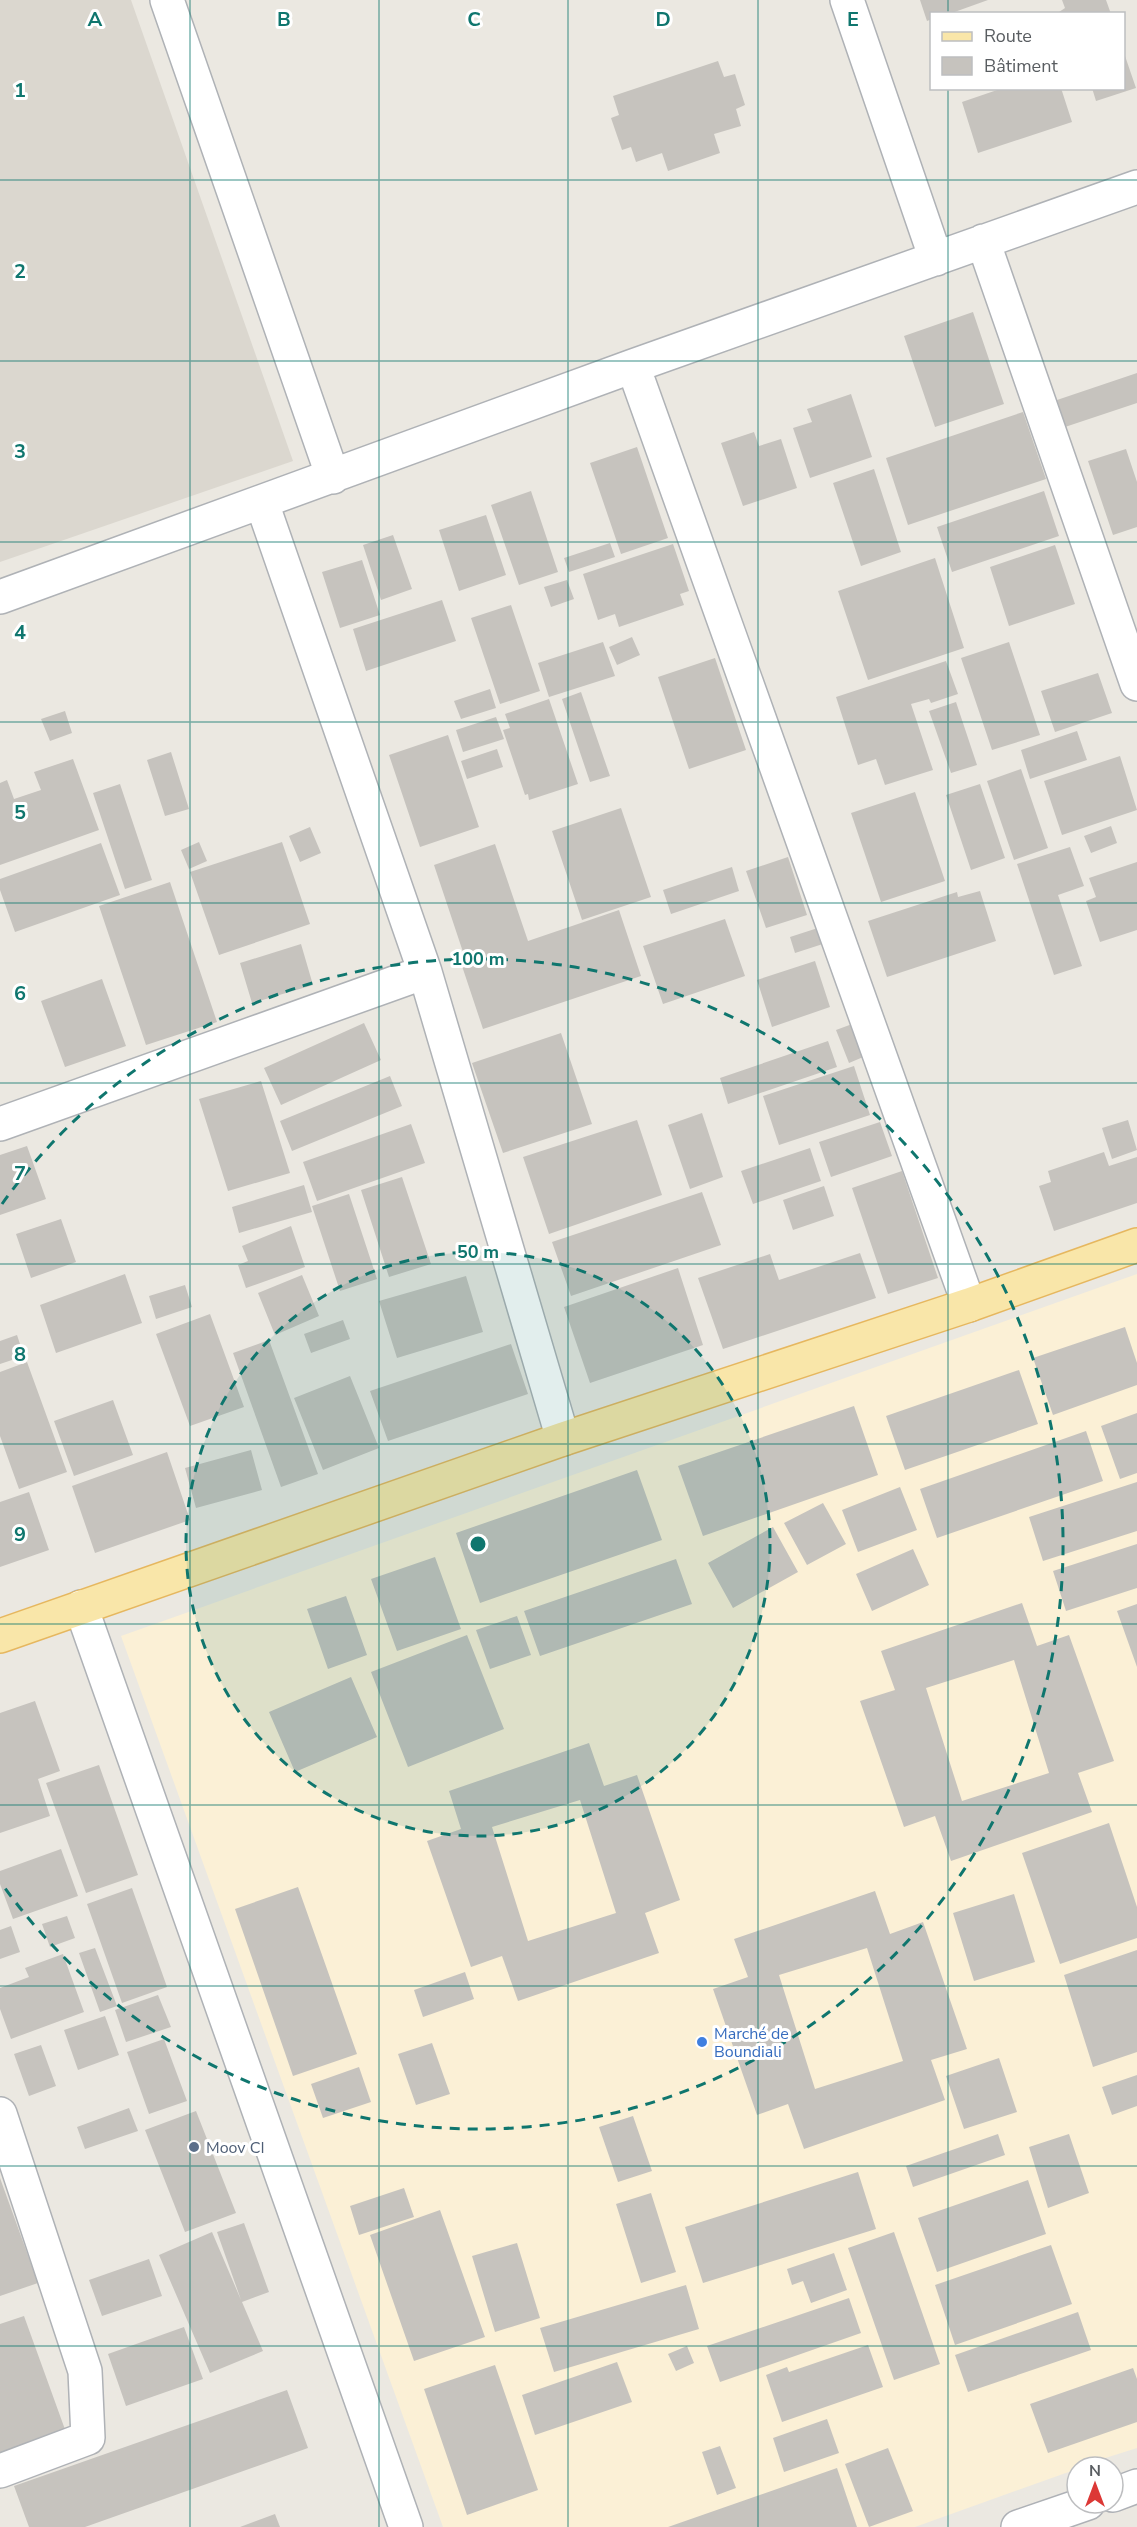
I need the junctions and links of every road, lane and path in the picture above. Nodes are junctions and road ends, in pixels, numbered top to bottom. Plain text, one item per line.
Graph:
1 (167, 0) edge
2 (847, 0) edge
3 (1137, 187) edge
4 (983, 241) junction
5 (936, 259) junction
6 (633, 366) junction
7 (333, 477) junction
8 (262, 503) junction
9 (0, 597) edge
10 (1137, 684) edge
11 (425, 972) junction
12 (0, 1124) edge
13 (1137, 1245) edge
14 (969, 1305) junction
15 (564, 1439) junction
16 (81, 1607) junction
17 (0, 1636) edge
18 (0, 2114) edge
19 (0, 2471) edge
20 (1065, 2511) edge
21 (406, 2527) edge
22 (1018, 2527) edge

1 - 7 street
2 - 5 street
3 - 4 street
4 - 5 street
4 - 10 street
5 - 6 street
6 - 7 street
6 - 14 street
7 - 8 street
8 - 9 street
8 - 11 street
11 - 12 street
11 - 15 street
13 - 14 main road
14 - 15 main road
15 - 16 main road
16 - 17 main road
16 - 21 street
18 - 19 street
20 - 22 street

